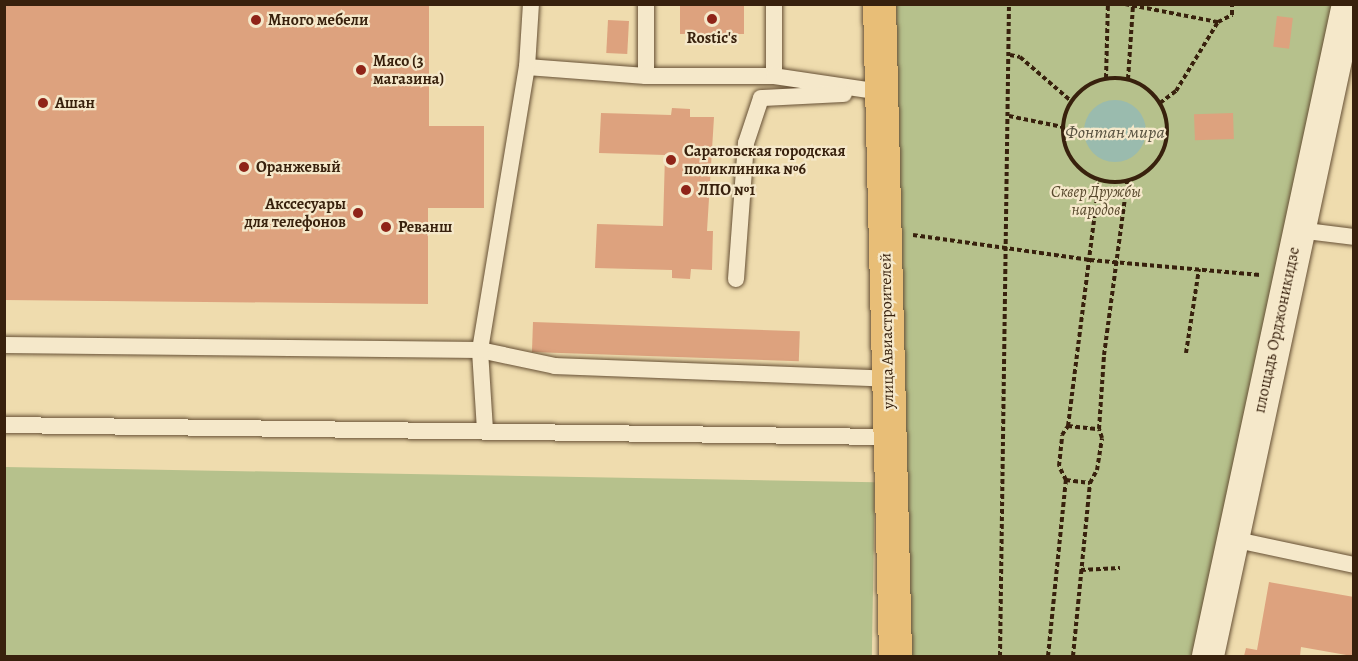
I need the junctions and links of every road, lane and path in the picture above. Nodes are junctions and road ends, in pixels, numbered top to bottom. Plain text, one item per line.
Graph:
1 (531, 4) edge
2 (646, 4) edge
3 (774, 4) edge
4 (879, 4) edge
5 (1009, 4) edge
6 (1108, 4) edge
7 (1125, 4) edge
8 (1232, 4) edge
9 (1348, 4) edge
10 (1133, 5) edge
11 (1218, 22) junction
12 (1010, 55) junction
13 (527, 67) junction
14 (646, 76) junction
15 (774, 76) junction
16 (1106, 78) junction
17 (1128, 79) junction
18 (881, 92) junction
19 (1071, 101) junction
20 (1160, 104) junction
21 (1009, 116) junction
22 (1063, 128) junction
23 (1099, 180) junction
24 (1127, 182) junction
25 (1298, 230) junction
26 (900, 233) dead end
27 (1353, 237) edge
28 (1006, 248) junction
29 (1090, 260) junction
30 (1118, 262) junction
31 (1200, 269) junction
32 (1269, 276) dead end
33 (736, 279) dead end
34 (4, 345) edge
35 (480, 350) junction
36 (1186, 353) dead end
37 (888, 380) junction
38 (4, 425) edge
39 (1068, 426) junction
40 (1099, 429) junction
41 (485, 430) junction
42 (890, 437) junction
43 (1066, 480) junction
44 (1090, 483) junction
45 (1232, 539) junction
46 (1353, 565) edge
47 (1120, 568) dead end
48 (1081, 570) junction
49 (895, 657) edge
50 (1000, 657) edge
51 (1048, 657) edge
52 (1073, 657) edge
53 (1208, 657) edge

1 - 13 lane
2 - 14 lane
3 - 15 lane
4 - 18 main road, улица Авиастроителей
5 - 12 path
6 - 16 path
7 - 10 path
8 - 11 path
9 - 25 street, площадь Орджоникидзе
10 - 11 path
10 - 17 path
11 - 20 path
12 - 19 path
12 - 21 path
13 - 14 lane
13 - 35 lane
14 - 15 lane
15 - 18 lane
16 - 17 path
16 - 19 path
17 - 20 path
18 - 33 lane
18 - 37 main road, улица Авиастроителей
19 - 22 path
20 - 24 path
21 - 22 path
21 - 28 path
22 - 23 path
23 - 24 path
23 - 29 path
24 - 30 path
25 - 27 lane
25 - 45 street, площадь Орджоникидзе
26 - 28 path
28 - 29 path
28 - 50 path
29 - 30 path
29 - 39 path
30 - 31 path
30 - 40 path
31 - 32 path
31 - 36 path
34 - 35 lane
35 - 37 lane
35 - 41 lane
37 - 42 main road, улица Авиастроителей
38 - 41 lane
39 - 40 path
39 - 43 path
40 - 44 path
41 - 42 lane
42 - 49 main road, улица Авиастроителей
43 - 44 path
43 - 51 path
44 - 48 path
45 - 46 lane
45 - 53 street, площадь Орджоникидзе
47 - 48 path
48 - 52 path

